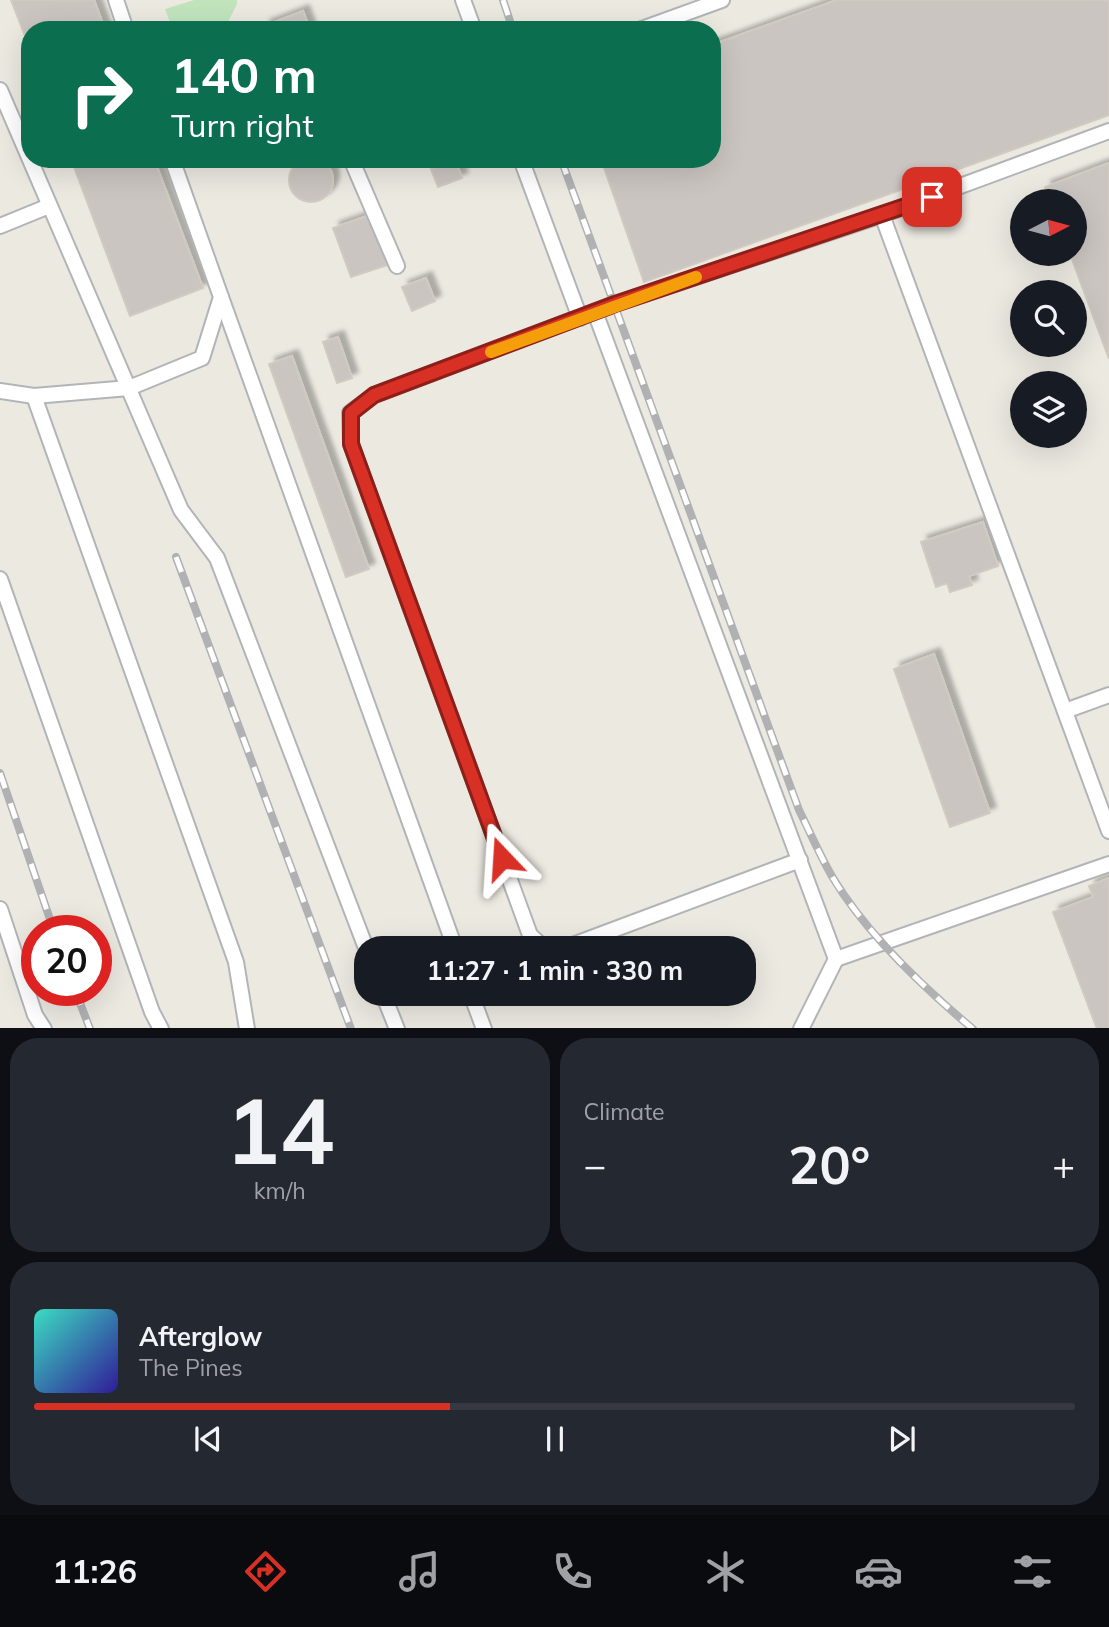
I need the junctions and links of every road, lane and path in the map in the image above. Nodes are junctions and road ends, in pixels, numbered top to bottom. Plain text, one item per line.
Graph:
1 (116, 0) edge
2 (463, 0) edge
3 (722, 0) edge
4 (123, 21) edge
5 (471, 21) edge
6 (664, 21) edge
7 (0, 90) edge
8 (1109, 131) edge
9 (21, 140) edge
10 (33, 168) edge
11 (175, 168) edge
12 (355, 168) edge
13 (524, 168) edge
14 (49, 206) junction
15 (881, 215) junction
16 (0, 226) edge
17 (397, 266) dead end
18 (221, 297) junction
19 (595, 312) junction
20 (580, 318) junction
21 (129, 388) junction
22 (0, 391) edge
23 (34, 396) junction
24 (0, 579) edge
25 (1109, 695) edge
26 (1065, 711) junction
27 (1109, 831) edge
28 (800, 860) junction
29 (1109, 864) edge
30 (0, 909) edge
31 (361, 936) edge
32 (451, 936) edge
33 (531, 936) edge
34 (597, 936) edge
35 (836, 958) junction
36 (388, 1006) edge
37 (475, 1006) edge
38 (44, 1028) edge
39 (161, 1028) edge
40 (247, 1028) edge
41 (397, 1028) edge
42 (483, 1028) edge
43 (801, 1028) edge

1 - 4 lane
2 - 5 lane
3 - 6 lane
7 - 9 lane
8 - 15 lane
10 - 14 lane
11 - 18 lane
12 - 17 lane
13 - 20 lane
14 - 16 lane
14 - 21 lane
15 - 19 lane
15 - 26 lane
18 - 21 lane
18 - 32 lane
19 - 20 lane
19 - 28 lane
20 - 33 lane
21 - 23 lane
21 - 31 lane
22 - 23 lane
23 - 40 lane
24 - 39 lane
25 - 26 lane
26 - 27 lane
28 - 34 lane
28 - 35 lane
29 - 35 lane
30 - 38 lane
35 - 43 lane
36 - 41 lane
37 - 42 lane

